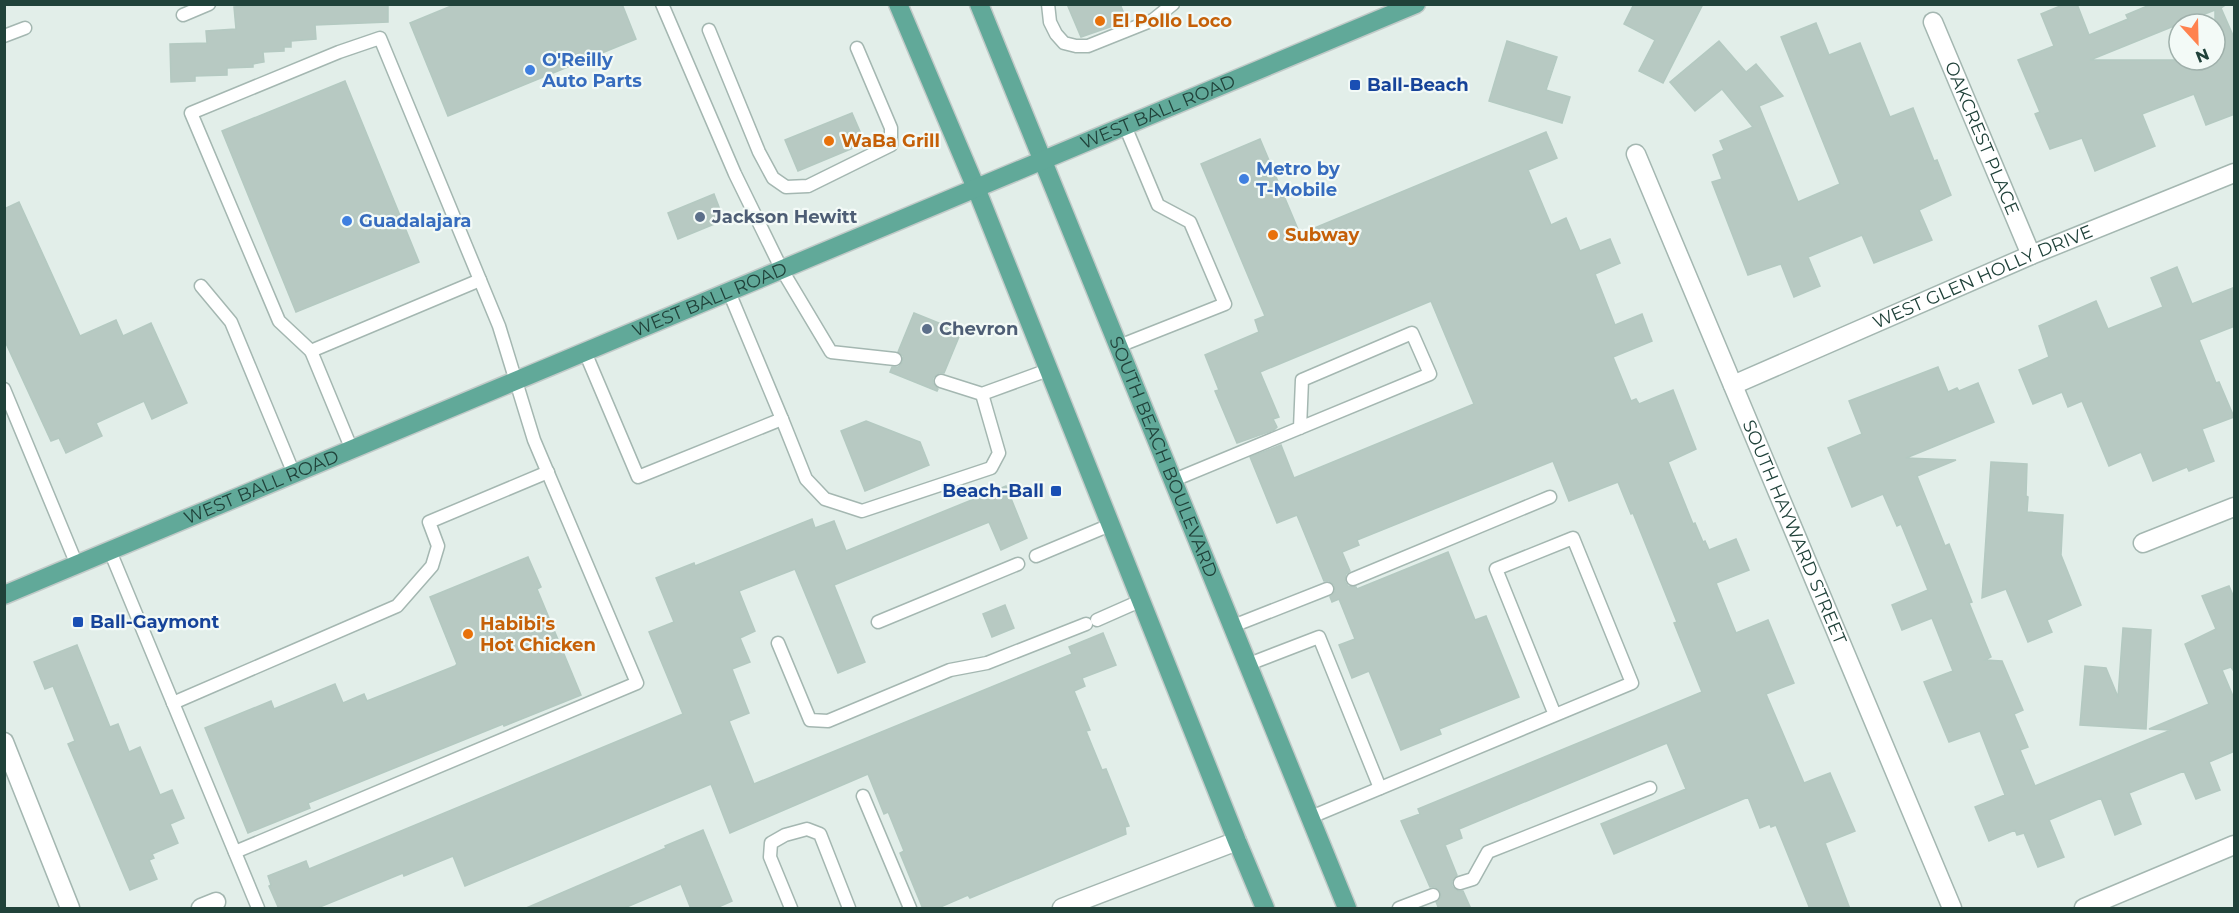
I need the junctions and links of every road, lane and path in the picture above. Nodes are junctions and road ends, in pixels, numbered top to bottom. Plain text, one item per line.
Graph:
1 (209, 4) edge
2 (662, 4) edge
3 (898, 4) edge
4 (979, 4) edge
5 (1047, 4) edge
6 (1173, 4) edge
7 (1416, 4) edge
8 (183, 15) dead end
9 (1932, 22) dead end
10 (25, 28) dead end
11 (709, 30) dead end
12 (4, 36) edge
13 (857, 48) dead end
14 (1125, 126) junction
15 (1636, 154) dead end
16 (1043, 160) junction
17 (2235, 173) edge
18 (976, 188) junction
19 (2031, 255) junction
20 (782, 270) junction
21 (480, 280) junction
22 (201, 286) dead end
23 (729, 291) junction
24 (1119, 346) junction
25 (311, 351) junction
26 (585, 352) junction
27 (895, 359) dead end
28 (1048, 370) junction
29 (517, 381) junction
30 (941, 381) dead end
31 (1733, 385) junction
32 (4, 389) edge
33 (982, 394) junction
34 (782, 419) junction
35 (1300, 428) junction
36 (352, 450) junction
37 (548, 472) junction
38 (294, 474) junction
39 (1174, 480) junction
40 (1550, 496) dead end
41 (2235, 507) edge
42 (1110, 525) junction
43 (2143, 543) dead end
44 (110, 551) junction
45 (1036, 556) dead end
46 (1018, 564) dead end
47 (77, 565) junction
48 (1353, 579) dead end
49 (1327, 589) dead end
50 (4, 595) edge
51 (1140, 601) junction
52 (878, 622) dead end
53 (1233, 626) junction
54 (778, 643) dead end
55 (1249, 664) junction
56 (173, 703) junction
57 (1555, 715) junction
58 (4, 742) edge
59 (1380, 788) junction
60 (1650, 788) dead end
61 (863, 796) dead end
62 (1311, 817) junction
63 (1236, 841) junction
64 (2235, 845) edge
65 (235, 852) junction
66 (1460, 883) dead end
67 (1433, 895) dead end
68 (70, 909) edge
69 (258, 909) edge
70 (791, 909) edge
71 (849, 909) edge
72 (910, 909) edge
73 (1062, 909) edge
74 (1265, 909) edge
75 (1347, 909) edge
76 (1399, 909) edge
77 (1952, 909) edge
78 (2084, 909) edge

1 - 8 lane
2 - 20 lane
3 - 18 main road
4 - 16 main road, SOUTH BEACH BOULEVARD
5 - 6 lane
7 - 14 main road, WEST BALL ROAD
9 - 19 street, OAKCREST PLACE
10 - 12 lane
11 - 13 lane
14 - 16 main road, WEST BALL ROAD
14 - 24 lane
15 - 31 street, SOUTH HAYWARD STREET
16 - 18 main road, WEST BALL ROAD
16 - 24 main road, SOUTH BEACH BOULEVARD
17 - 19 street, WEST GLEN HOLLY DRIVE
18 - 20 main road, WEST BALL ROAD
18 - 28 main road
19 - 31 street, WEST GLEN HOLLY DRIVE
20 - 23 main road, WEST BALL ROAD
20 - 27 lane
21 - 25 lane
21 - 25 lane
21 - 29 lane
22 - 38 lane
23 - 26 main road, WEST BALL ROAD
23 - 34 lane
24 - 39 main road, SOUTH BEACH BOULEVARD
25 - 36 lane
26 - 29 main road, WEST BALL ROAD
26 - 34 lane
28 - 33 lane
28 - 42 main road
29 - 36 main road, WEST BALL ROAD
29 - 37 lane
30 - 33 lane
31 - 77 street, SOUTH HAYWARD STREET
32 - 47 lane
33 - 34 lane
35 - 35 lane
35 - 39 lane
36 - 38 main road, WEST BALL ROAD
37 - 56 lane
37 - 65 lane
38 - 44 main road, WEST BALL ROAD
39 - 53 main road, SOUTH BEACH BOULEVARD
40 - 48 lane
41 - 43 street
42 - 45 lane
42 - 51 main road
44 - 47 main road, WEST BALL ROAD
44 - 56 lane
46 - 52 lane
47 - 50 main road, WEST BALL ROAD
49 - 53 lane
51 - 54 lane
51 - 63 main road
53 - 55 main road, SOUTH BEACH BOULEVARD
55 - 59 lane
55 - 62 main road, SOUTH BEACH BOULEVARD
56 - 65 lane
57 - 57 lane
57 - 59 lane
58 - 68 street
59 - 62 lane
60 - 66 lane
61 - 72 lane
62 - 75 main road, SOUTH BEACH BOULEVARD
63 - 73 street
63 - 74 main road
64 - 78 street
65 - 69 lane
67 - 76 lane
70 - 71 lane

